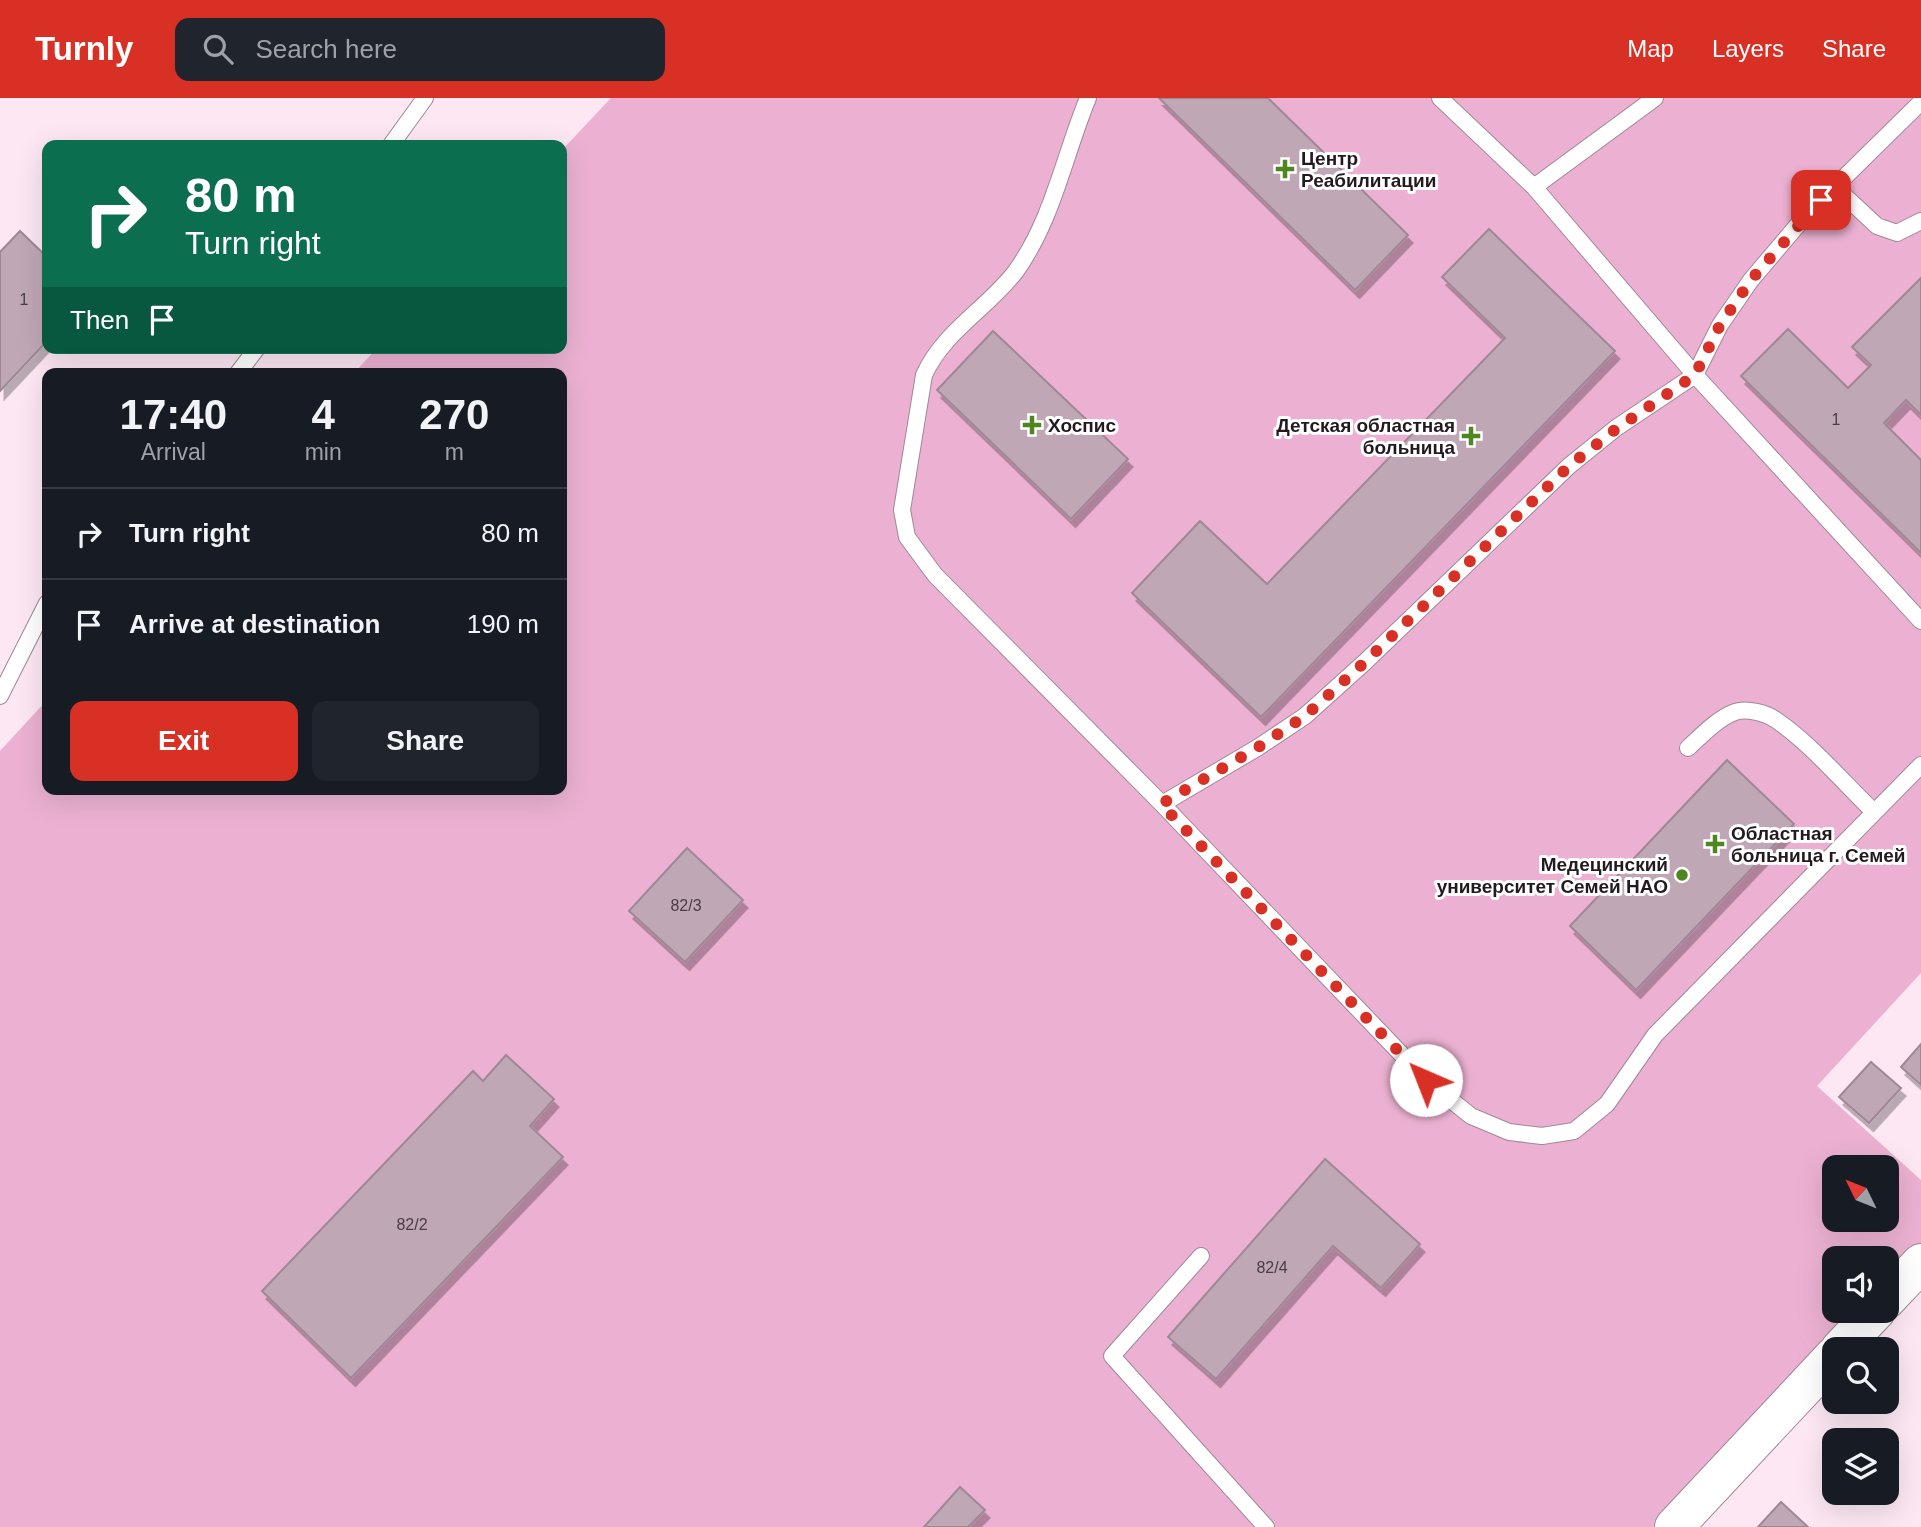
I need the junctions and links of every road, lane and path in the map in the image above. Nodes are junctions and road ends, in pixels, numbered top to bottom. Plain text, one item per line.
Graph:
1 (425, 98) edge
2 (1088, 98) edge
3 (1440, 98) edge
4 (1655, 98) edge
5 (1921, 102) edge
6 (395, 140) edge
7 (1534, 187) junction
8 (1835, 187) junction
9 (1921, 221) edge
10 (252, 354) edge
11 (242, 368) edge
12 (1695, 375) junction
13 (42, 613) edge
14 (1921, 621) edge
15 (0, 696) edge
16 (1688, 748) dead end
17 (1921, 765) edge
18 (1161, 804) junction
19 (1874, 812) junction
20 (1201, 1256) dead end
21 (1921, 1263) edge
22 (1899, 1286) edge
23 (1865, 1323) edge
24 (1851, 1337) edge
25 (1822, 1369) edge
26 (1266, 1527) edge
27 (1674, 1527) edge

1 - 6 lane
2 - 18 lane
3 - 7 lane
4 - 7 lane
5 - 8 lane
7 - 12 lane
8 - 9 lane
8 - 12 lane
10 - 11 lane
12 - 14 lane
12 - 18 lane
13 - 15 lane
16 - 19 lane
17 - 19 lane
18 - 19 lane
20 - 26 lane
21 - 22 highway
23 - 24 highway
25 - 27 highway

